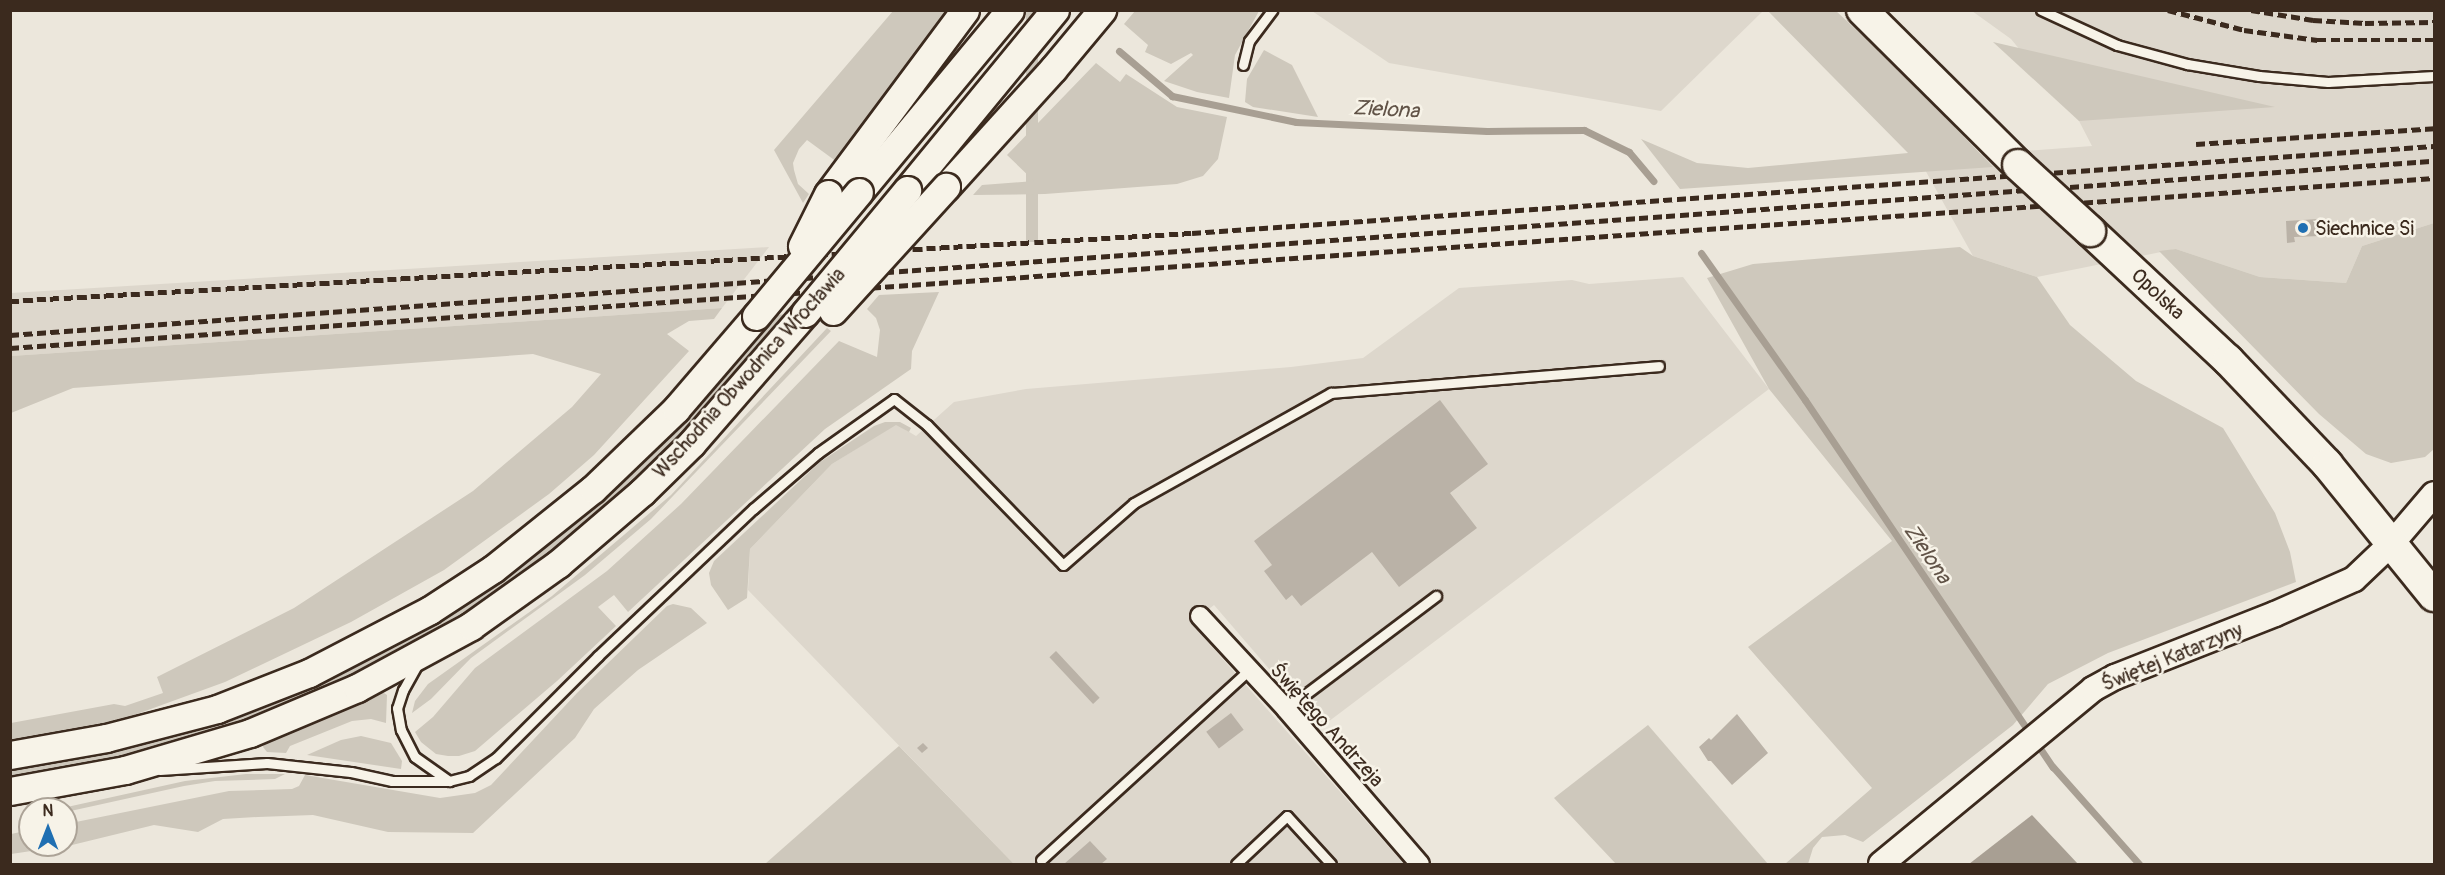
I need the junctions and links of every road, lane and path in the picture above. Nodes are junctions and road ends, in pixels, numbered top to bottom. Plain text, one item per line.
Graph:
1 (965, 10) edge
2 (1010, 10) edge
3 (1055, 10) edge
4 (1102, 10) edge
5 (1272, 10) edge
6 (1862, 10) edge
7 (2041, 10) edge
8 (1243, 65) dead end
9 (2434, 76) edge
10 (788, 279) junction
11 (1659, 366) dead end
12 (754, 373) junction
13 (2434, 494) edge
14 (2393, 542) junction
15 (1436, 596) dead end
16 (2434, 596) edge
17 (1200, 615) dead end
18 (429, 651) junction
19 (1248, 671) junction
20 (1286, 709) junction
21 (10, 755) edge
22 (125, 770) junction
23 (449, 781) junction
24 (10, 791) edge
25 (1041, 860) dead end
26 (1236, 864) edge
27 (1331, 864) edge
28 (1420, 864) edge
29 (1881, 864) edge

1 - 10 main road, bridge
2 - 10 main road, Wschodnia Obwodnica Wrocławia, bridge
3 - 12 main road, Wschodnia Obwodnica Wrocławia, bridge
4 - 12 main road, bridge
5 - 8 lane
6 - 14 main road, Opolska, bridge
7 - 9 lane
10 - 21 main road, Wschodnia Obwodnica Wrocławia, bridge
11 - 23 lane
12 - 18 main road, Wschodnia Obwodnica Wrocławia
13 - 14 street, Świętej Katarzyny
14 - 16 main road, Opolska
14 - 29 street, Świętej Katarzyny
15 - 20 lane
17 - 19 street, Świętego Andrzeja
18 - 22 main road, Wschodnia Obwodnica Wrocławia
18 - 23 lane
19 - 20 street, Świętego Andrzeja
19 - 25 lane
20 - 28 street, Świętego Andrzeja
22 - 23 lane
22 - 24 main road, Wschodnia Obwodnica Wrocławia
26 - 27 lane

